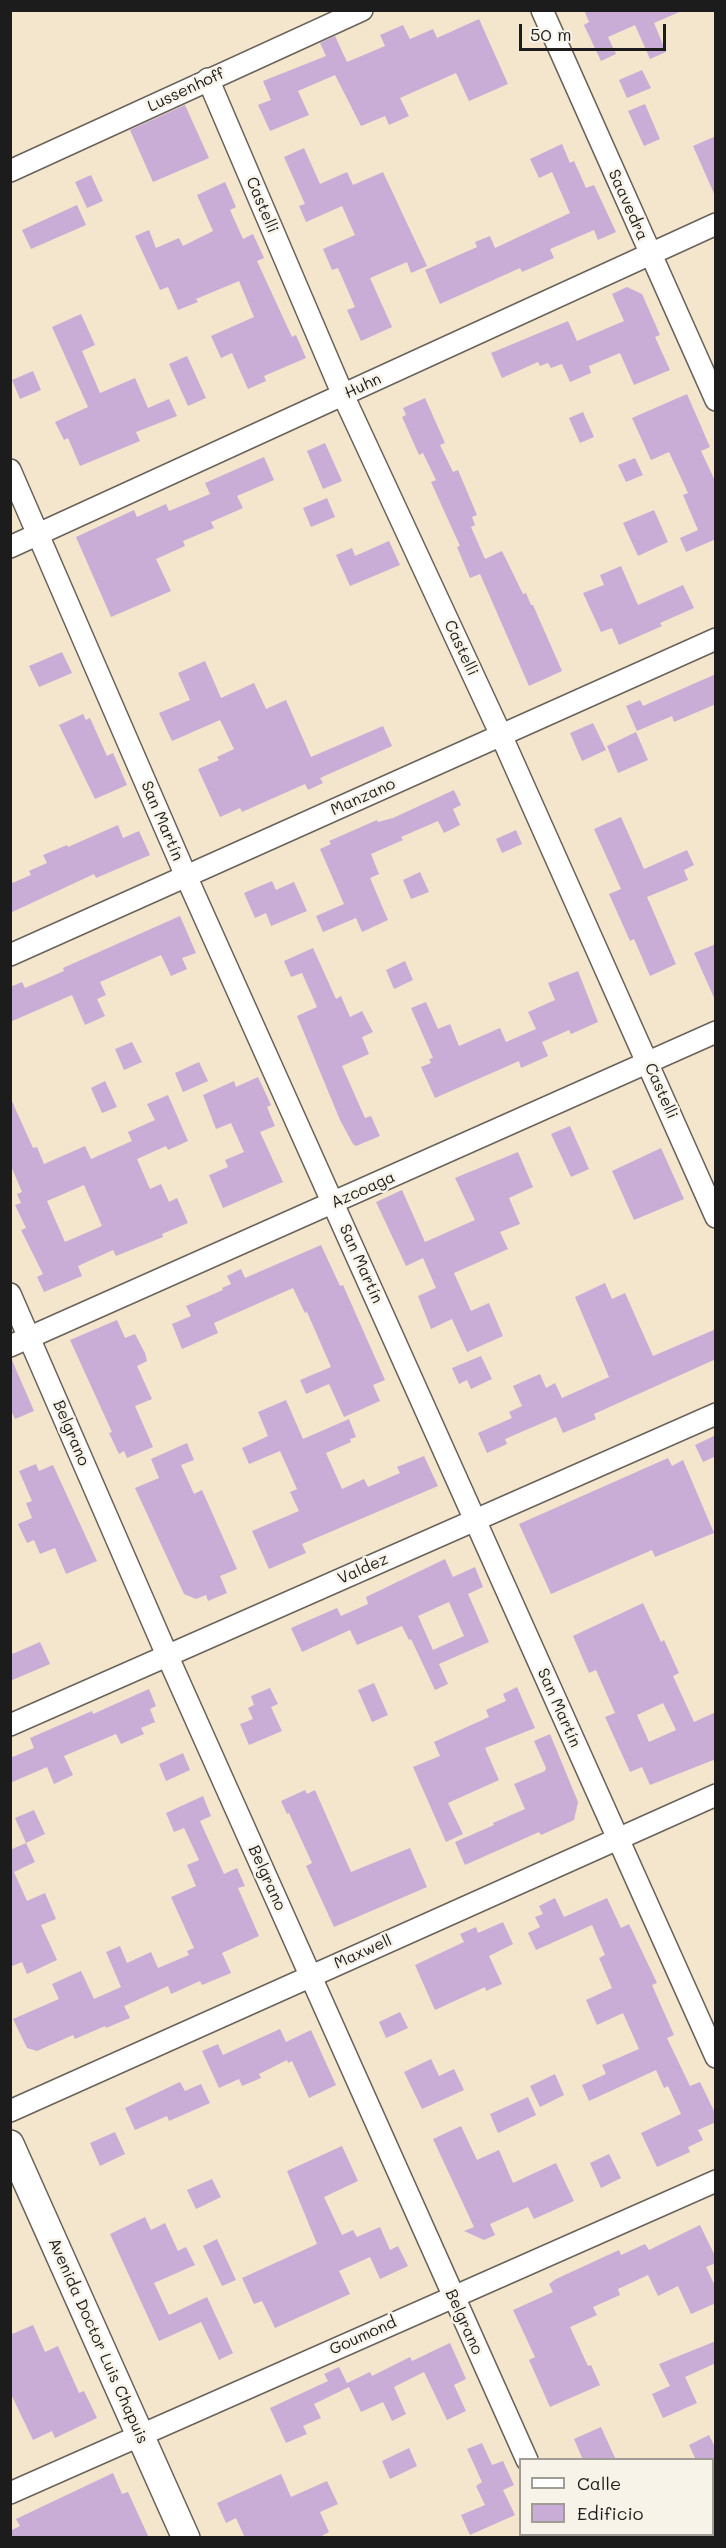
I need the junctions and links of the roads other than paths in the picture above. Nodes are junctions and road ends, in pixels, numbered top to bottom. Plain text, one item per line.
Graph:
1 (362, 10) edge
2 (542, 10) edge
3 (208, 79) junction
4 (10, 171) edge
5 (716, 224) edge
6 (650, 254) junction
7 (343, 395) junction
8 (716, 400) edge
9 (10, 470) edge
10 (39, 534) junction
11 (10, 547) edge
12 (716, 639) edge
13 (501, 735) junction
14 (186, 876) junction
15 (10, 955) edge
16 (716, 1032) edge
17 (648, 1063) junction
18 (334, 1203) junction
19 (716, 1217) edge
20 (10, 1294) edge
21 (20, 1341) edge
22 (716, 1414) edge
23 (476, 1519) junction
24 (167, 1655) junction
25 (10, 1725) edge
26 (716, 1795) edge
27 (616, 1839) junction
28 (310, 1976) junction
29 (716, 2057) edge
30 (10, 2111) edge
31 (10, 2144) edge
32 (716, 2181) edge
33 (452, 2297) junction
34 (141, 2436) junction
35 (526, 2458) edge
36 (10, 2493) edge
37 (186, 2538) edge

1 - 3 street, Lussenhoff
2 - 6 street, Saavedra
3 - 4 street, Lussenhoff
3 - 7 street, Castelli
5 - 6 street, Huhn
6 - 7 street, Huhn
6 - 8 street, Saavedra
7 - 10 street, Huhn
7 - 13 street, Castelli
9 - 10 street, San Martín
10 - 11 street, Huhn
10 - 14 street, San Martín
12 - 13 street, Manzano
13 - 14 street, Manzano
13 - 17 street, Castelli
14 - 15 street, Manzano
14 - 18 street, San Martín
16 - 17 street, Azcoaga
17 - 18 street, Azcoaga
17 - 19 street, Castelli
18 - 21 street, Azcoaga
18 - 23 street, San Martín
20 - 21 street, Belgrano
21 - 24 street, Belgrano
22 - 23 street, Valdez
23 - 24 street, Valdez
23 - 27 street, San Martín
24 - 25 street, Valdez
24 - 28 street, Belgrano
26 - 27 street, Maxwell
27 - 28 street, Maxwell
27 - 29 street, San Martín
28 - 30 street, Maxwell
28 - 33 street, Belgrano
31 - 34 main road, Avenida Doctor Luis Chapuis
32 - 33 street, Goumond
33 - 34 street, Goumond
33 - 35 street, Belgrano
34 - 36 street, Goumond
34 - 37 main road, Avenida Doctor Luis Chapuis

